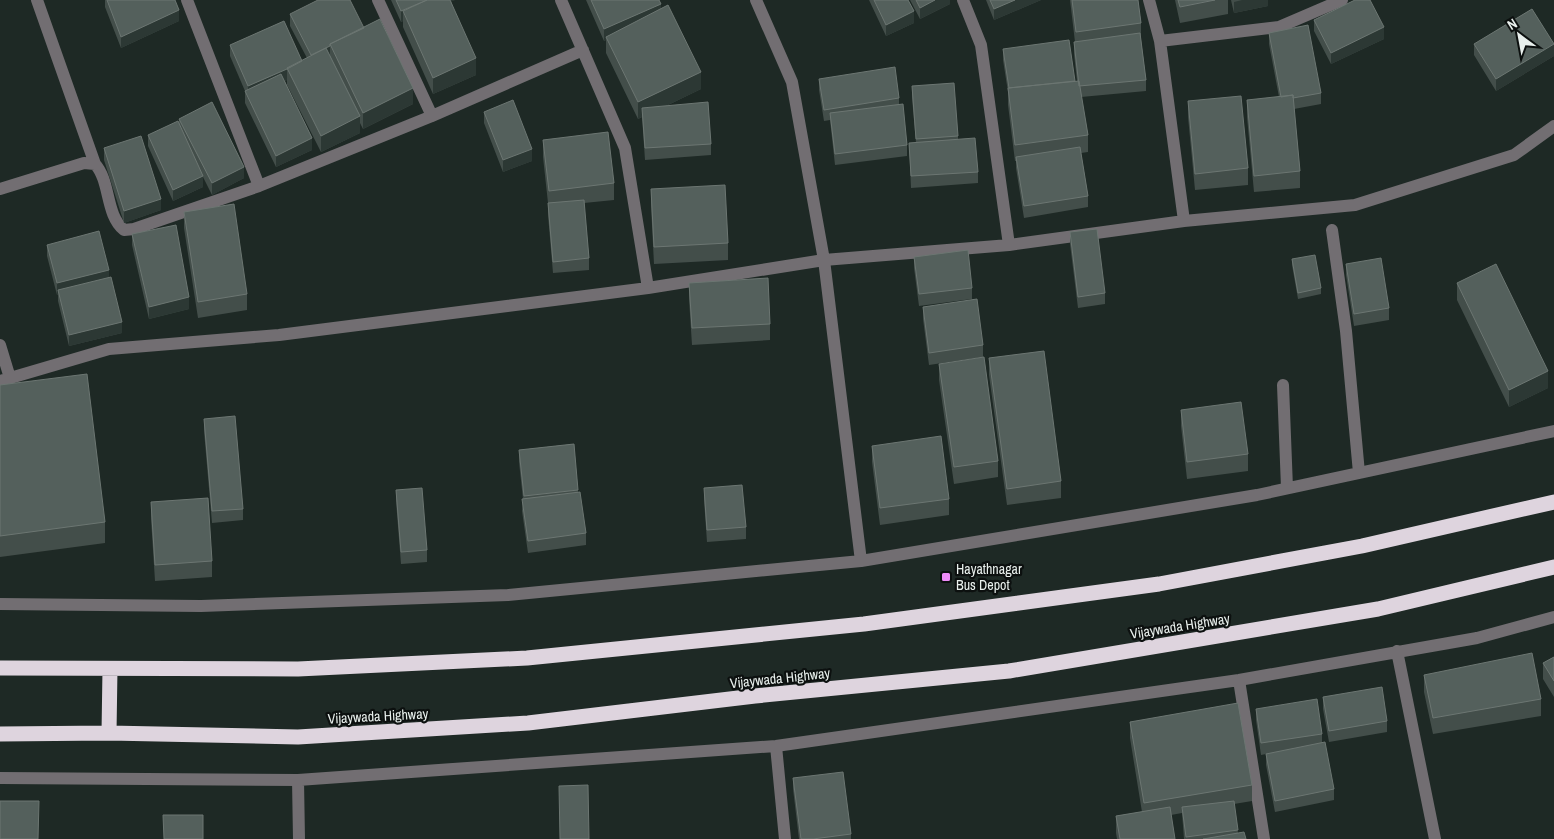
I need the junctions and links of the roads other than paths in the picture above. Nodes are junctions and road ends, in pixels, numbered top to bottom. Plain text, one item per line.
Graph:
1 (37, 0) edge
2 (187, 0) edge
3 (378, 0) edge
4 (561, 0) edge
5 (756, 0) edge
6 (963, 0) edge
7 (1149, 0) edge
8 (1342, 0) edge
9 (1160, 41) junction
10 (583, 50) junction
11 (432, 116) junction
12 (1554, 126) edge
13 (95, 164) junction
14 (259, 186) junction
15 (0, 189) edge
16 (1184, 221) junction
17 (1332, 230) dead end
18 (1009, 245) junction
19 (824, 260) junction
20 (648, 288) junction
21 (0, 345) edge
22 (5, 379) edge
23 (1282, 385) dead end
24 (1554, 431) edge
25 (1359, 473) junction
26 (1287, 488) junction
27 (1554, 502) edge
28 (861, 561) junction
29 (1554, 567) edge
30 (0, 604) edge
31 (1554, 617) edge
32 (1397, 652) junction
33 (0, 668) edge
34 (110, 669) junction
35 (1239, 680) junction
36 (109, 733) junction
37 (0, 734) edge
38 (776, 746) junction
39 (0, 778) edge
40 (298, 780) junction
41 (299, 839) edge
42 (785, 839) edge
43 (1264, 839) edge
44 (1435, 839) edge

1 - 13 street
2 - 14 street
3 - 11 street
4 - 10 street
5 - 19 street
6 - 18 street
7 - 9 street
8 - 9 street
9 - 16 street
10 - 11 street
10 - 20 street
11 - 14 street
12 - 16 street
13 - 14 street
13 - 15 street
16 - 18 street
17 - 25 street
18 - 19 street
19 - 20 street
19 - 28 street
20 - 22 street
21 - 22 street
23 - 26 street
24 - 25 street
25 - 26 street
26 - 28 street
27 - 34 highway
28 - 30 street
29 - 36 highway, Vijaywada Highway
31 - 32 street
32 - 35 street
32 - 44 street
33 - 34 highway
34 - 36 highway
35 - 38 street
35 - 43 street
36 - 37 highway, Vijaywada Highway
38 - 40 street
38 - 42 street
39 - 40 street
40 - 41 street

